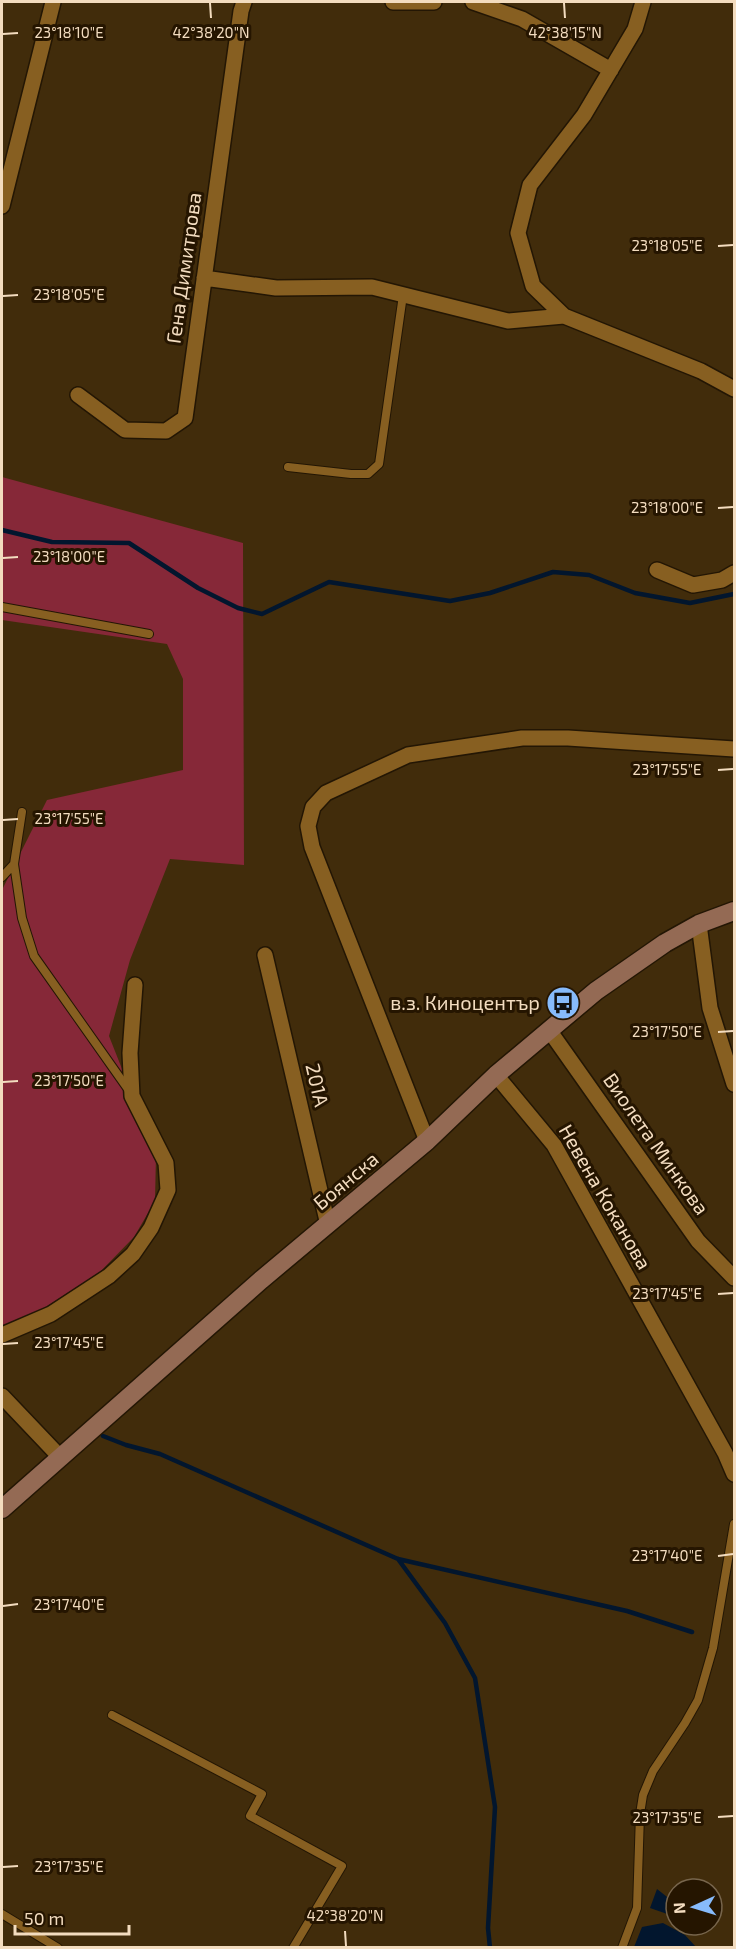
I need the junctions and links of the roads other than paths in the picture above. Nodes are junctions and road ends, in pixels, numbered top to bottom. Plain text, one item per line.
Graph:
1 (53, 2) edge
2 (244, 2) edge
3 (393, 2) edge
4 (434, 2) edge
5 (473, 2) edge
6 (643, 2) edge
7 (612, 69) junction
8 (2, 206) edge
9 (204, 278) junction
10 (403, 296) junction
11 (564, 316) junction
12 (735, 389) edge
13 (78, 395) dead end
14 (288, 467) dead end
15 (657, 570) dead end
16 (735, 573) edge
17 (2, 607) edge
18 (149, 634) dead end
19 (735, 749) edge
20 (22, 812) dead end
21 (14, 864) junction
22 (2, 877) edge
23 (735, 911) edge
24 (699, 924) junction
25 (265, 955) dead end
26 (135, 985) dead end
27 (549, 1030) junction
28 (496, 1076) junction
29 (735, 1084) edge
30 (132, 1096) junction
31 (427, 1141) junction
32 (328, 1225) junction
33 (735, 1278) edge
34 (2, 1335) edge
35 (2, 1396) edge
36 (60, 1457) junction
37 (735, 1474) edge
38 (2, 1509) edge
39 (735, 1524) edge
40 (112, 1714) dead end
41 (2, 1914) edge
42 (58, 1947) edge
43 (293, 1947) edge
44 (622, 1947) edge

1 - 8 street
2 - 9 street, Гена Димитрова
3 - 4 street
5 - 7 street
6 - 7 street
7 - 11 street
9 - 10 street
9 - 13 street, Гена Димитрова
10 - 11 street
10 - 14 lane
11 - 12 street
15 - 16 street
17 - 18 lane
19 - 31 street
20 - 21 lane
21 - 22 lane
21 - 30 lane
23 - 24 main road, Боянска
24 - 27 main road, Боянска
24 - 29 street
25 - 32 street, 201А
26 - 30 street
27 - 28 main road, Боянска
27 - 33 street, Виолета Минкова
28 - 31 main road, Боянска
28 - 37 street, Невена Коканова
30 - 34 street
31 - 32 main road, Боянска
32 - 36 main road, Боянска
35 - 36 street
36 - 38 main road, Боянска
39 - 44 lane
40 - 43 lane
41 - 42 lane

